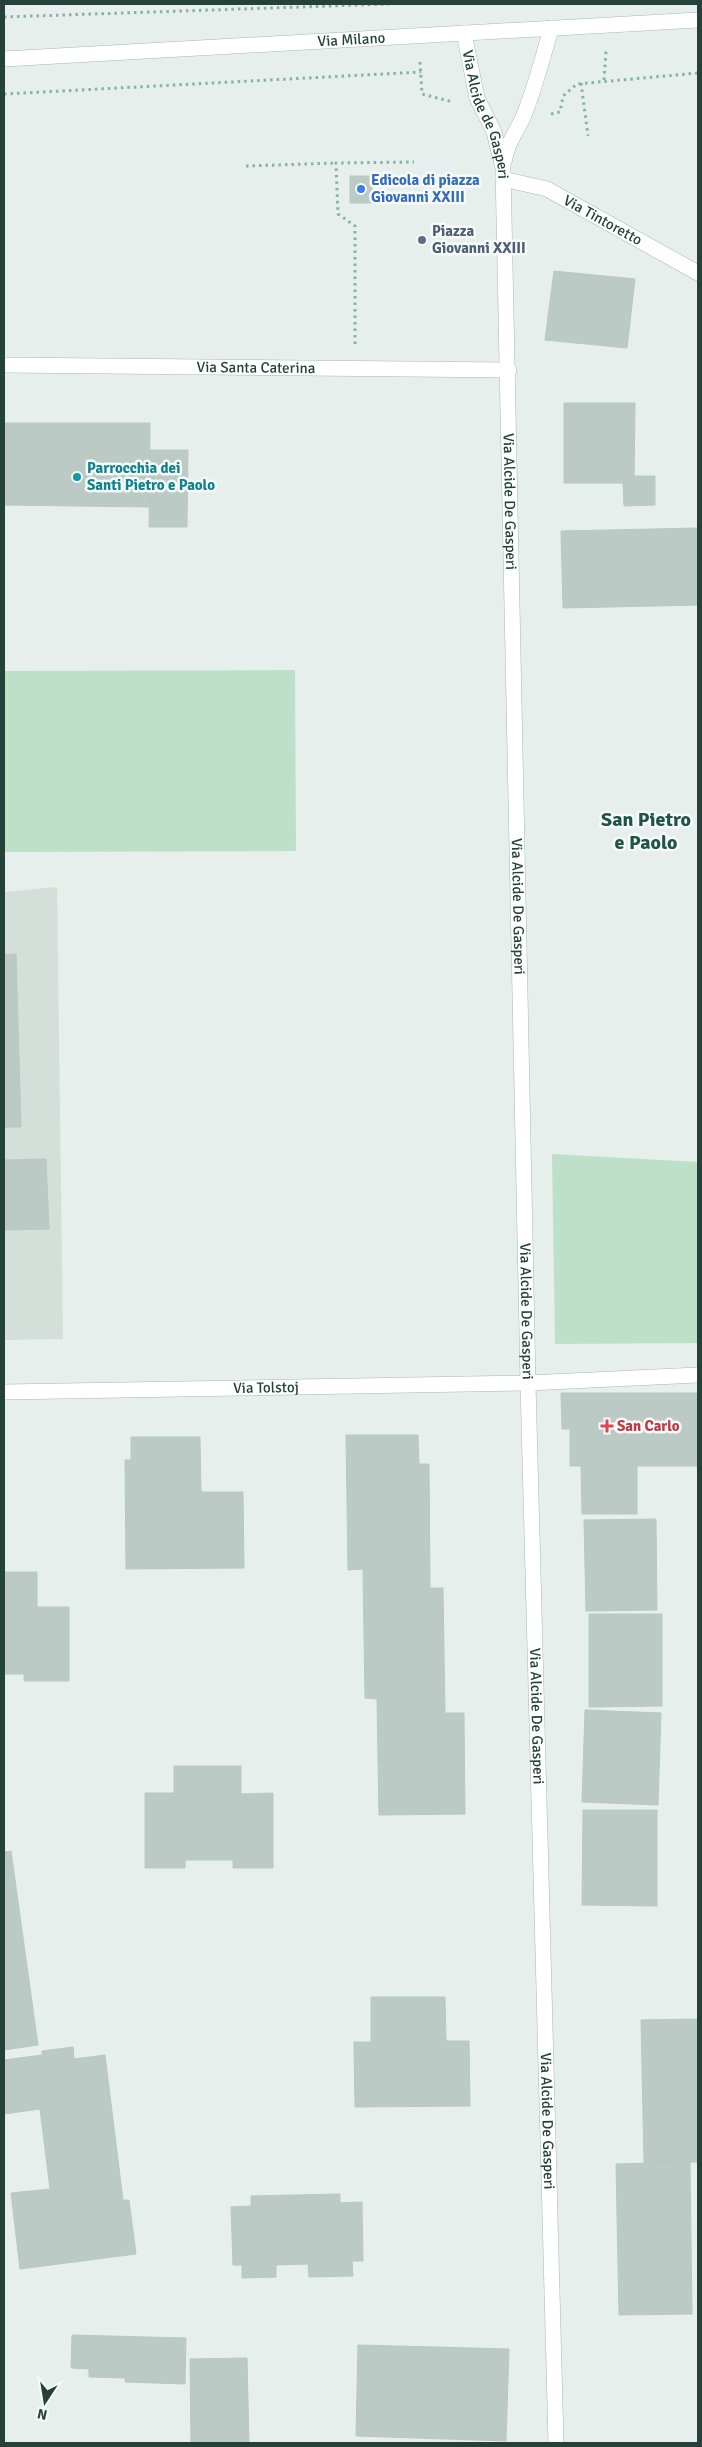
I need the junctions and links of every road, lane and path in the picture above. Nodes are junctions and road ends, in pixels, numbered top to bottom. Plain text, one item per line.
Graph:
1 (389, 4) edge
2 (4, 17) edge
3 (698, 20) edge
4 (551, 28) junction
5 (464, 33) junction
6 (420, 57) dead end
7 (4, 59) edge
8 (421, 72) junction
9 (698, 73) edge
10 (581, 83) junction
11 (4, 94) edge
12 (422, 94) dead end
13 (551, 114) dead end
14 (588, 136) dead end
15 (414, 162) dead end
16 (336, 163) junction
17 (246, 166) dead end
18 (503, 174) junction
19 (698, 272) edge
20 (4, 365) edge
21 (355, 368) junction
22 (509, 370) junction
23 (698, 1374) edge
24 (528, 1383) junction
25 (4, 1392) edge
26 (556, 2443) edge

1 - 2 path
3 - 4 street, Via Milano
4 - 5 street, Via Milano
4 - 18 street, Via Alcide de Gasperi
5 - 7 street, Via Milano
5 - 18 street, Via Alcide de Gasperi
6 - 8 path
8 - 11 path
8 - 12 path
9 - 10 path
10 - 13 path
10 - 14 path
15 - 16 path
16 - 17 path
16 - 21 path
18 - 19 street, Via Tintoretto
18 - 22 street, Via Alcide De Gasperi
20 - 21 street, Via Santa Caterina
21 - 22 street, Via Santa Caterina
22 - 24 street, Via Alcide De Gasperi
23 - 24 street, Via Tolstoj
24 - 25 street, Via Tolstoj
24 - 26 street, Via Alcide De Gasperi

